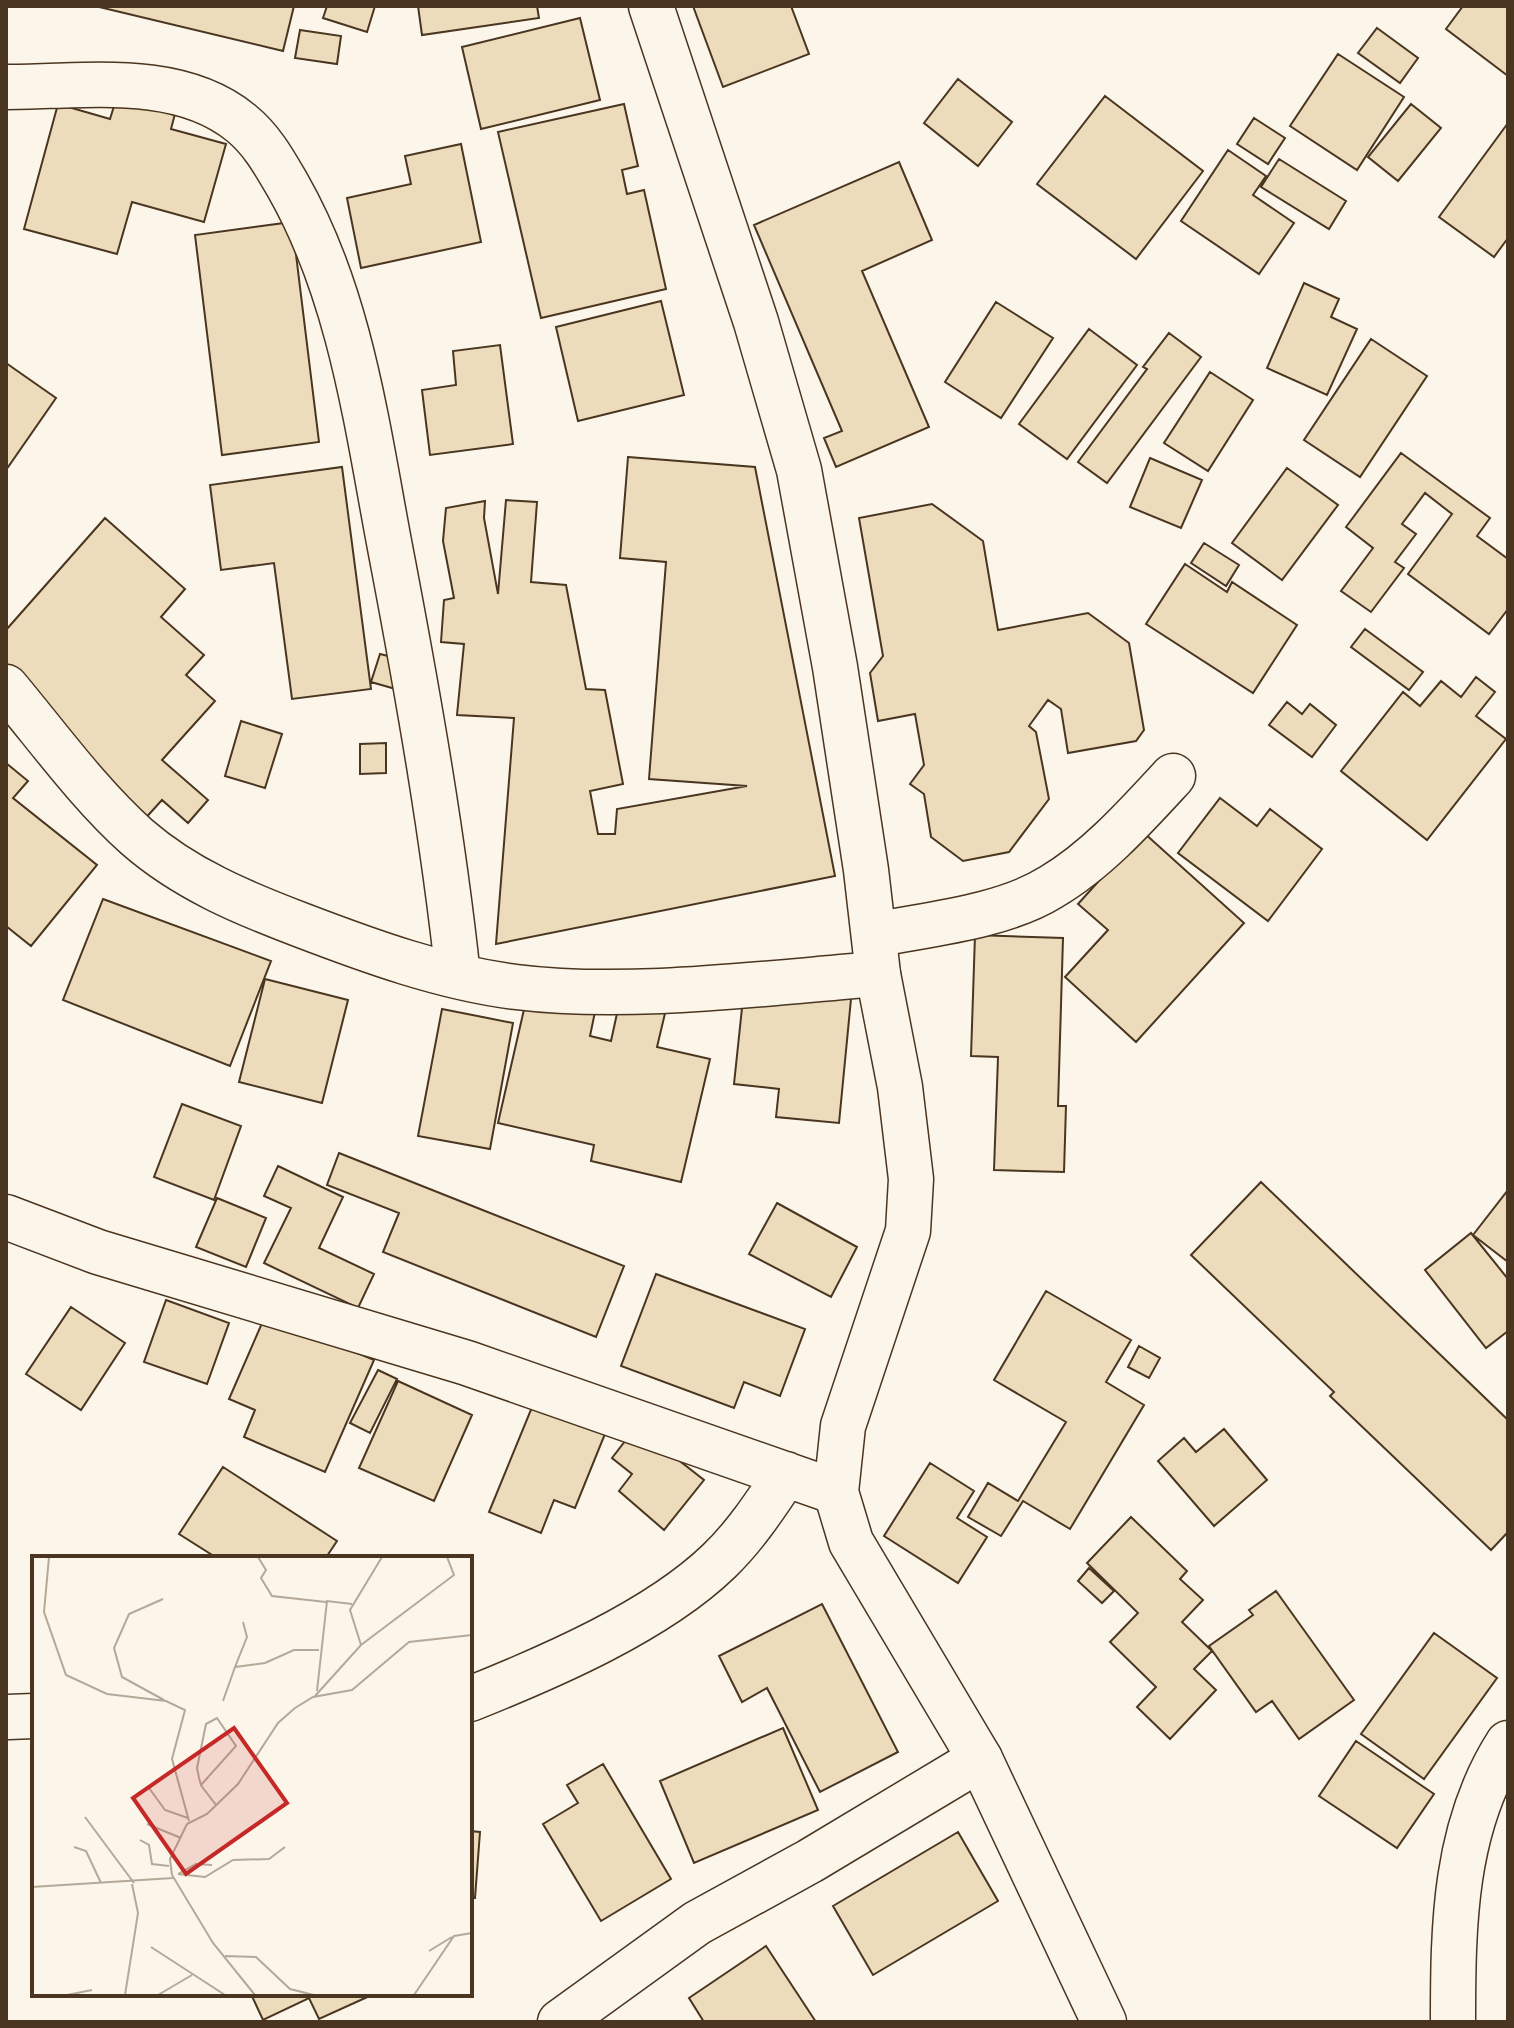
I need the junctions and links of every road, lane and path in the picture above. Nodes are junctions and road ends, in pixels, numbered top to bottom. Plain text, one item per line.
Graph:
1 (651, 6) edge
2 (6, 87) edge
3 (6, 687) edge
4 (1173, 776) dead end
5 (876, 954) junction
6 (458, 976) junction
7 (6, 1217) edge
8 (786, 1474) junction
9 (836, 1492) junction
10 (472, 1698) edge
11 (1508, 1743) edge
12 (980, 1759) junction
13 (560, 2022) edge
14 (1104, 2022) edge
15 (1453, 2022) edge

1 - 5 street
2 - 6 street
3 - 6 street
4 - 5 street
5 - 6 street
5 - 9 street
7 - 8 street
8 - 9 street
8 - 10 street
9 - 12 street
11 - 15 street
12 - 13 street
12 - 14 street

